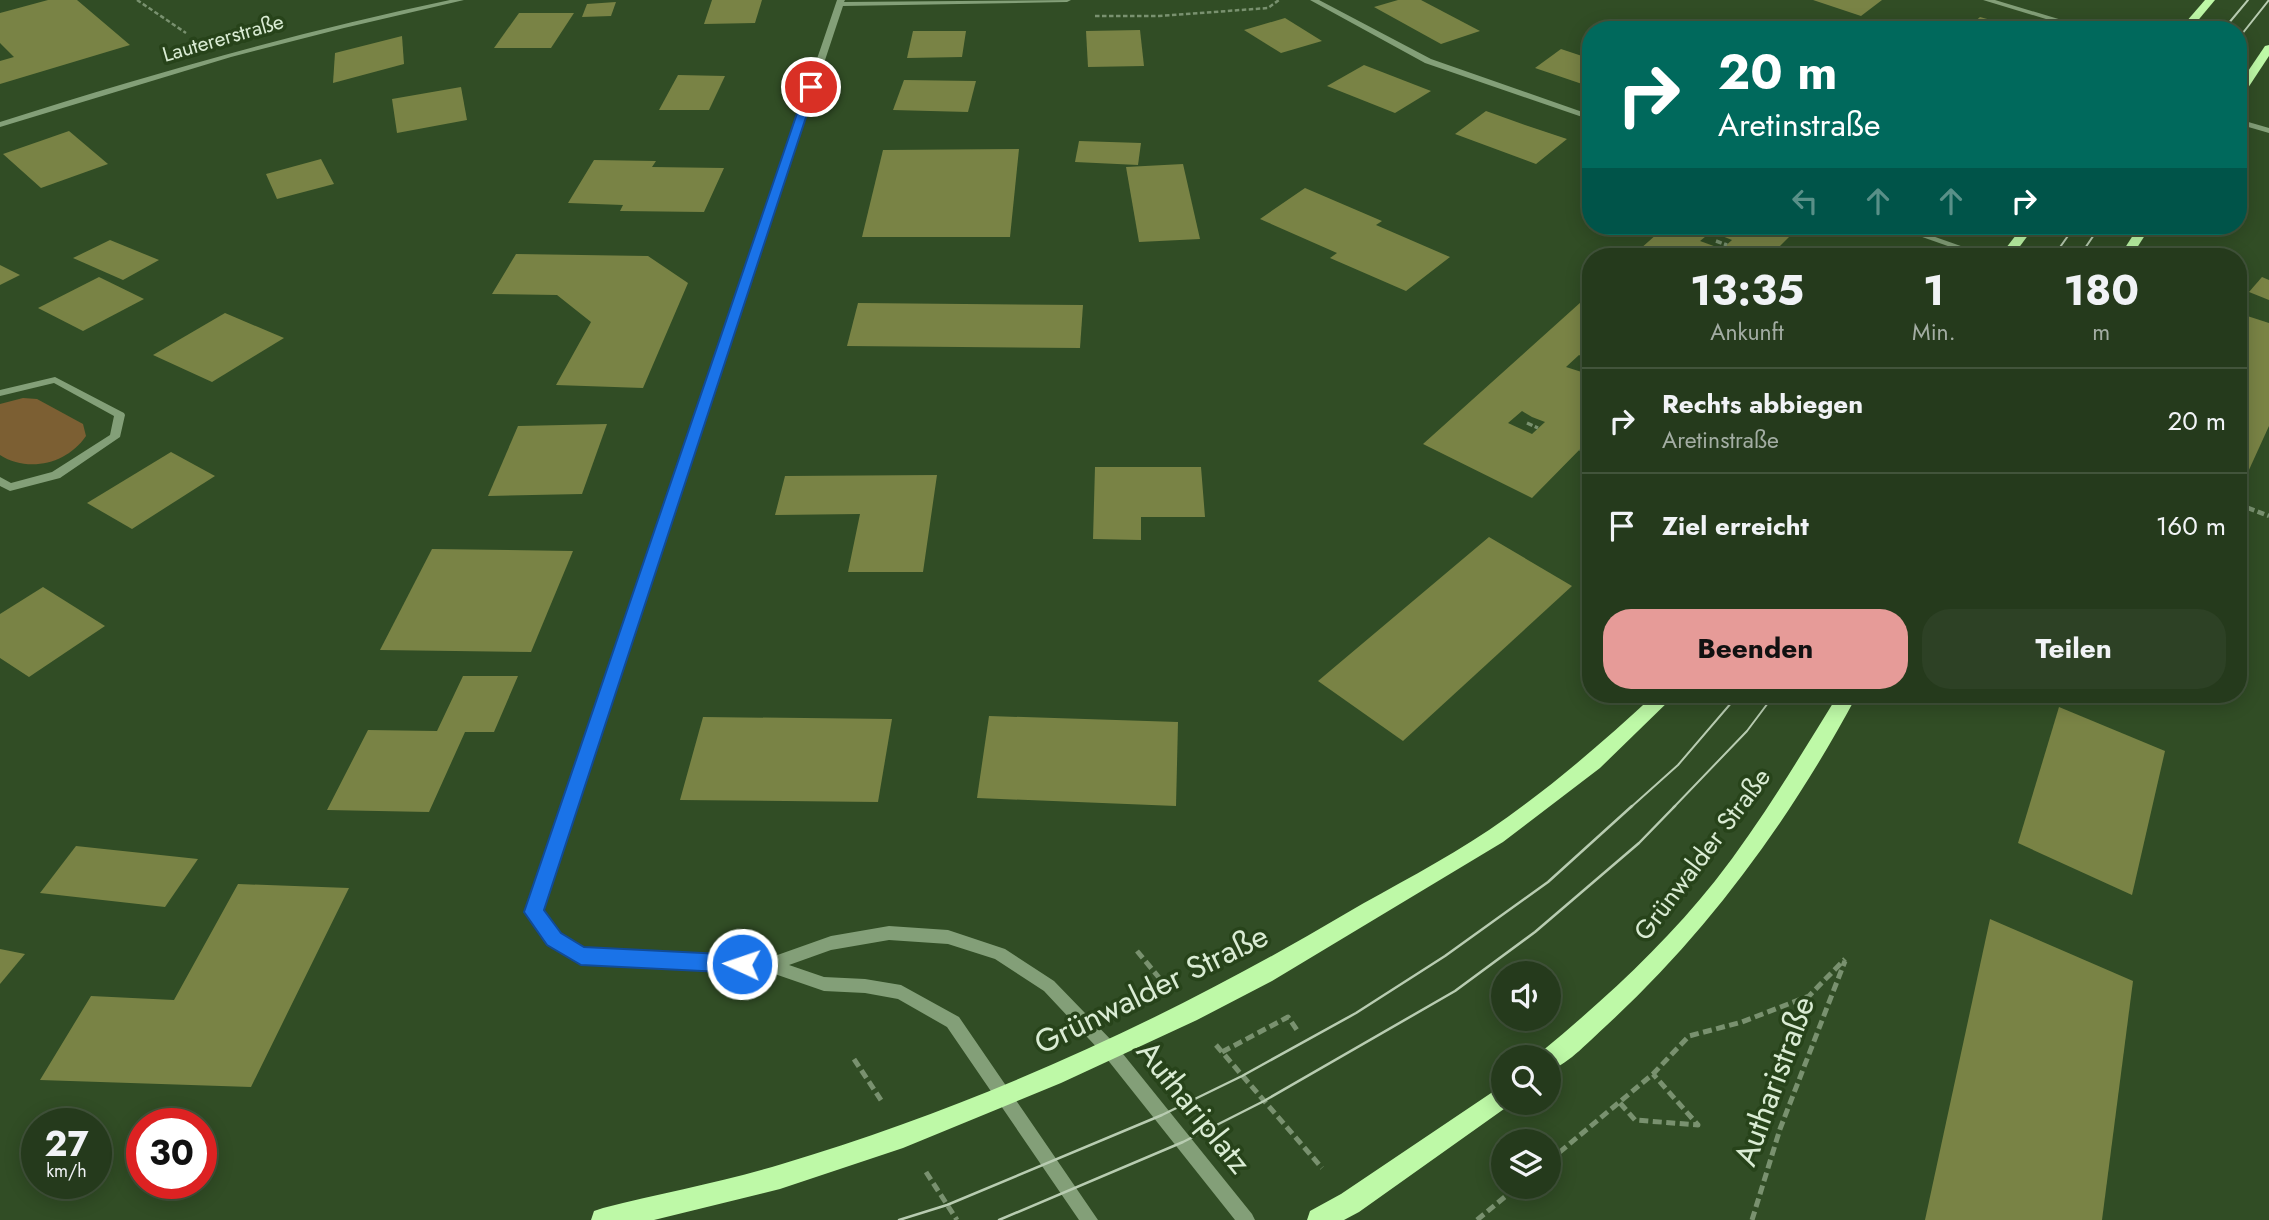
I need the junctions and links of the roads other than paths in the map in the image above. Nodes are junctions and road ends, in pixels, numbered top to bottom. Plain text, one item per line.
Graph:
1 (460, 0) edge
2 (1067, 0) edge
3 (1314, 0) edge
4 (1987, 0) edge
5 (2210, 0) edge
6 (840, 2) edge
7 (2060, 21) edge
8 (2192, 21) edge
9 (2269, 48) edge
10 (2247, 81) edge
11 (1582, 115) edge
12 (2247, 124) edge
13 (0, 125) edge
14 (2269, 131) edge
15 (1922, 235) edge
16 (1961, 248) edge
17 (0, 393) edge
18 (0, 481) edge
19 (1657, 703) edge
20 (1843, 703) edge
21 (769, 965) junction
22 (1109, 1049) junction
23 (1561, 1050) edge
24 (1003, 1095) junction
25 (1491, 1104) edge
26 (603, 1220) edge
27 (1089, 1220) edge
28 (1247, 1220) edge
29 (1319, 1220) edge

1 - 13 street, Lautererstraße
2 - 6 street
3 - 11 street
4 - 7 street
5 - 8 main road
6 - 21 street
9 - 10 main road
12 - 14 street
15 - 16 street
17 - 18 street
19 - 22 main road, Grünwalder Straße
20 - 23 main road, Grünwalder Straße
21 - 22 street, Authariplatz
21 - 24 street
22 - 24 main road, Grünwalder Straße
22 - 28 street, Authariplatz
24 - 26 main road, Grünwalder Straße
24 - 27 street
25 - 29 main road

